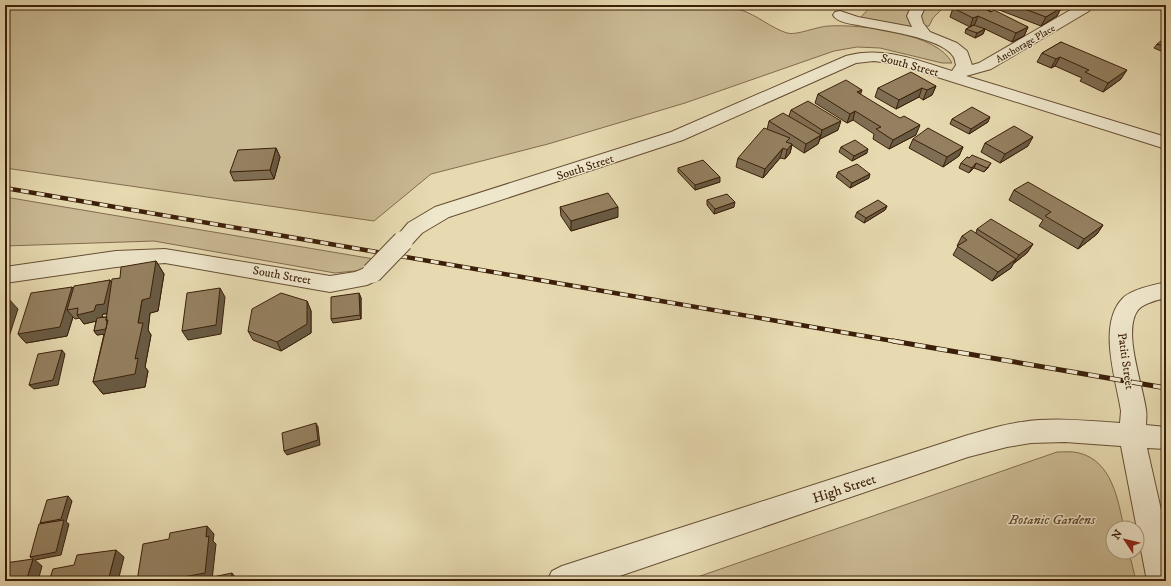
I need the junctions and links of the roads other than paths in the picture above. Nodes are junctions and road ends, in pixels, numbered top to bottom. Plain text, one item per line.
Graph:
1 (919, 5) edge
2 (1084, 8) dead end
3 (840, 15) dead end
4 (924, 34) junction
5 (959, 73) junction
6 (1166, 143) edge
7 (5, 275) edge
8 (1166, 290) edge
9 (1132, 436) junction
10 (1166, 438) edge
11 (562, 581) edge
12 (1162, 581) edge

1 - 4 street
2 - 5 street, Anchorage Place
3 - 4 street
4 - 5 street
5 - 6 street, South Street
5 - 7 street, South Street, bridge
8 - 9 street, Patiti Street
9 - 10 street, High Street
9 - 11 street, High Street
9 - 12 street, Patiti Street

